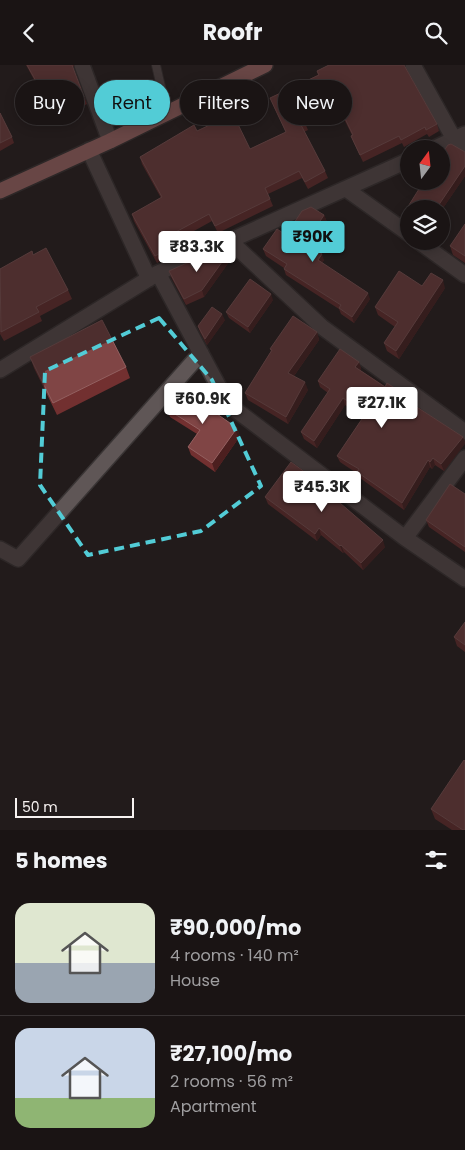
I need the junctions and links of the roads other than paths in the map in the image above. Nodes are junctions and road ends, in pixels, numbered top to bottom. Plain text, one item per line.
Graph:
1 (82, 65) edge
2 (156, 65) edge
3 (265, 65) edge
4 (413, 65) edge
5 (159, 80) edge
6 (170, 112) edge
7 (143, 125) edge
8 (461, 140) edge
9 (110, 141) junction
10 (89, 150) junction
11 (400, 164) edge
12 (346, 189) junction
13 (0, 191) edge
14 (400, 228) edge
15 (230, 241) junction
16 (430, 250) edge
17 (465, 275) edge
18 (154, 276) junction
19 (201, 353) junction
20 (0, 370) edge
21 (465, 432) edge
22 (465, 458) edge
23 (405, 538) junction
24 (0, 549) edge
25 (465, 579) edge

1 - 9 street
2 - 5 lane
3 - 6 main road
4 - 8 street
7 - 9 main road
9 - 10 main road
10 - 13 main road
10 - 18 street
11 - 12 street
12 - 14 street
12 - 15 street
15 - 18 street
15 - 21 street
16 - 17 street
18 - 19 street
18 - 20 street
19 - 23 street
19 - 24 street
22 - 23 street
23 - 25 street

